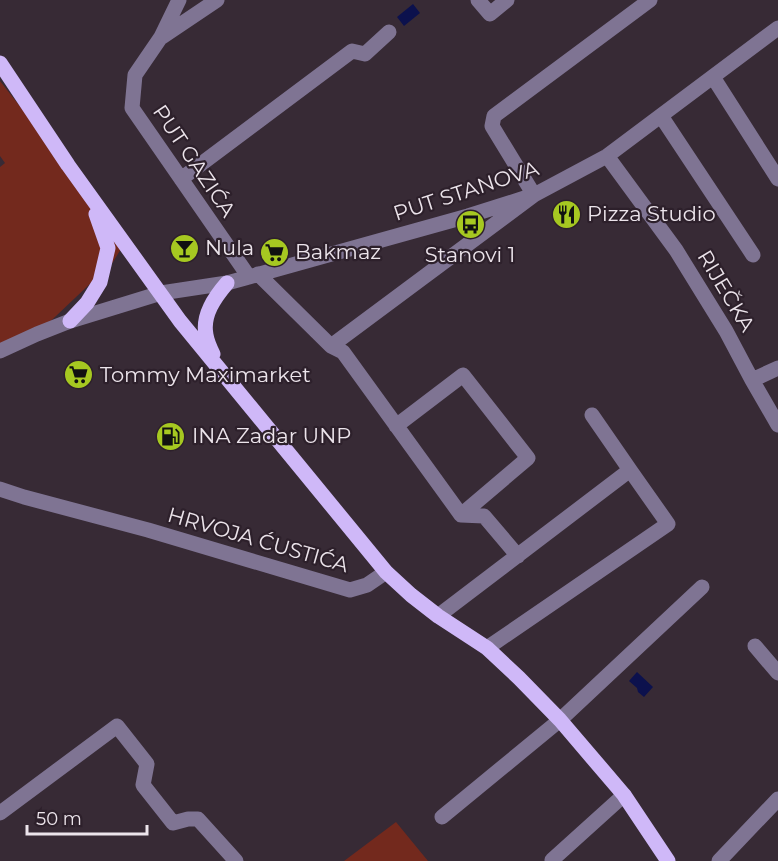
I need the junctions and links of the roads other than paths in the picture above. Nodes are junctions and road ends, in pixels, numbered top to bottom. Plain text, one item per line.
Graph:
1 (179, 0) edge
2 (217, 0) edge
3 (478, 0) edge
4 (507, 0) edge
5 (650, 0) edge
6 (778, 28) edge
7 (389, 32) dead end
8 (161, 37) junction
9 (0, 63) edge
10 (713, 77) junction
11 (662, 116) junction
12 (607, 156) junction
13 (181, 179) junction
14 (778, 179) edge
15 (85, 189) junction
16 (534, 195) junction
17 (753, 255) dead end
18 (254, 276) junction
19 (227, 283) junction
20 (161, 294) junction
21 (70, 321) junction
22 (332, 346) junction
23 (0, 351) edge
24 (218, 368) junction
25 (778, 368) edge
26 (752, 380) junction
27 (592, 415) dead end
28 (778, 425) edge
29 (396, 426) junction
30 (630, 470) junction
31 (0, 489) edge
32 (461, 515) junction
33 (518, 556) junction
34 (386, 572) junction
35 (702, 587) dead end
36 (438, 616) junction
37 (755, 646) dead end
38 (487, 648) junction
39 (778, 672) edge
40 (560, 720) junction
41 (624, 795) junction
42 (778, 799) edge
43 (0, 813) edge
44 (442, 817) dead end
45 (552, 860) edge
46 (236, 861) edge
47 (668, 861) edge
48 (719, 861) edge

1 - 8 street, PUT GAZIĆA
2 - 8 street
3 - 4 street
5 - 16 street
6 - 10 street, PUT STANOVA
7 - 13 street
8 - 13 street, PUT GAZIĆA
9 - 15 main road
10 - 11 street, PUT STANOVA
10 - 14 street
11 - 12 street, PUT STANOVA
11 - 17 street
12 - 16 street, PUT STANOVA
12 - 26 street, RIJEČKA
13 - 18 street, PUT GAZIĆA
15 - 20 main road
15 - 21 main road
16 - 18 street, PUT STANOVA
16 - 22 street
18 - 19 street, PUT STANOVA
18 - 22 street, PUT GAZIĆA
19 - 20 street, PUT STANOVA
19 - 24 main road
20 - 21 street, PUT STANOVA
20 - 24 main road
21 - 23 street, PUT STANOVA
22 - 29 street, PUT GAZIĆA
24 - 34 main road
25 - 26 street
26 - 28 street, RIJEČKA
27 - 30 street
29 - 32 street, PUT GAZIĆA
29 - 32 street
30 - 33 street
30 - 38 street
31 - 34 street, HRVOJA ĆUSTIĆA
32 - 33 street
33 - 36 street
34 - 36 main road
35 - 40 street
36 - 38 main road
37 - 39 street
38 - 40 main road
40 - 41 main road
40 - 44 street
41 - 45 street
41 - 47 main road
42 - 48 street
43 - 46 street

